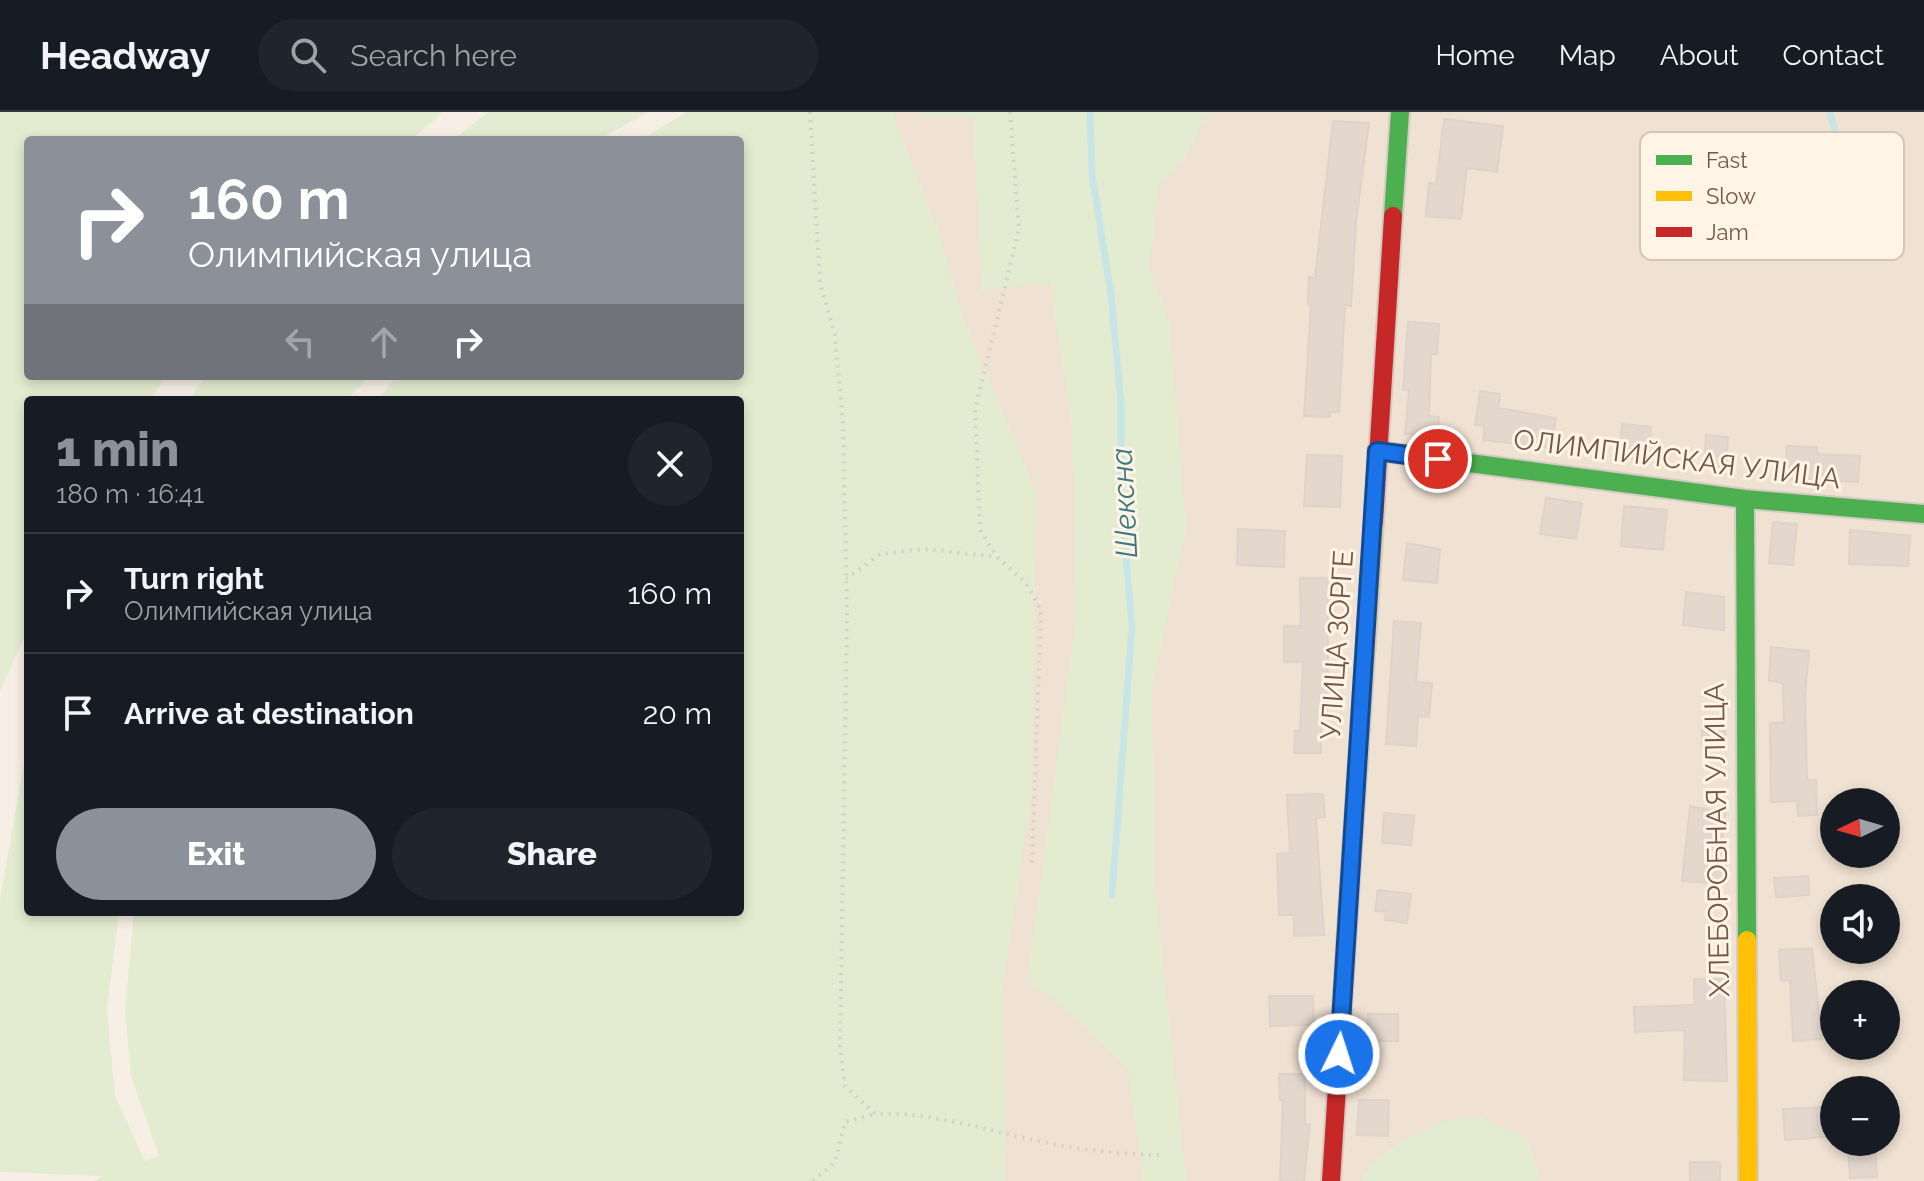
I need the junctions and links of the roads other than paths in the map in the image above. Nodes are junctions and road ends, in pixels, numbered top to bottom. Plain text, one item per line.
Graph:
1 (1400, 112) edge
2 (1377, 451) junction
3 (1745, 499) junction
4 (1924, 514) edge
5 (1331, 1181) edge
6 (1748, 1181) edge

1 - 2 street, УЛИЦА ЗОРГЕ
2 - 3 street, ОЛИМПИЙСКАЯ УЛИЦА
2 - 5 street, УЛИЦА ЗОРГЕ
3 - 4 street, ОЛИМПИЙСКАЯ УЛИЦА
3 - 6 street, ХЛЕБОРОБНАЯ УЛИЦА

